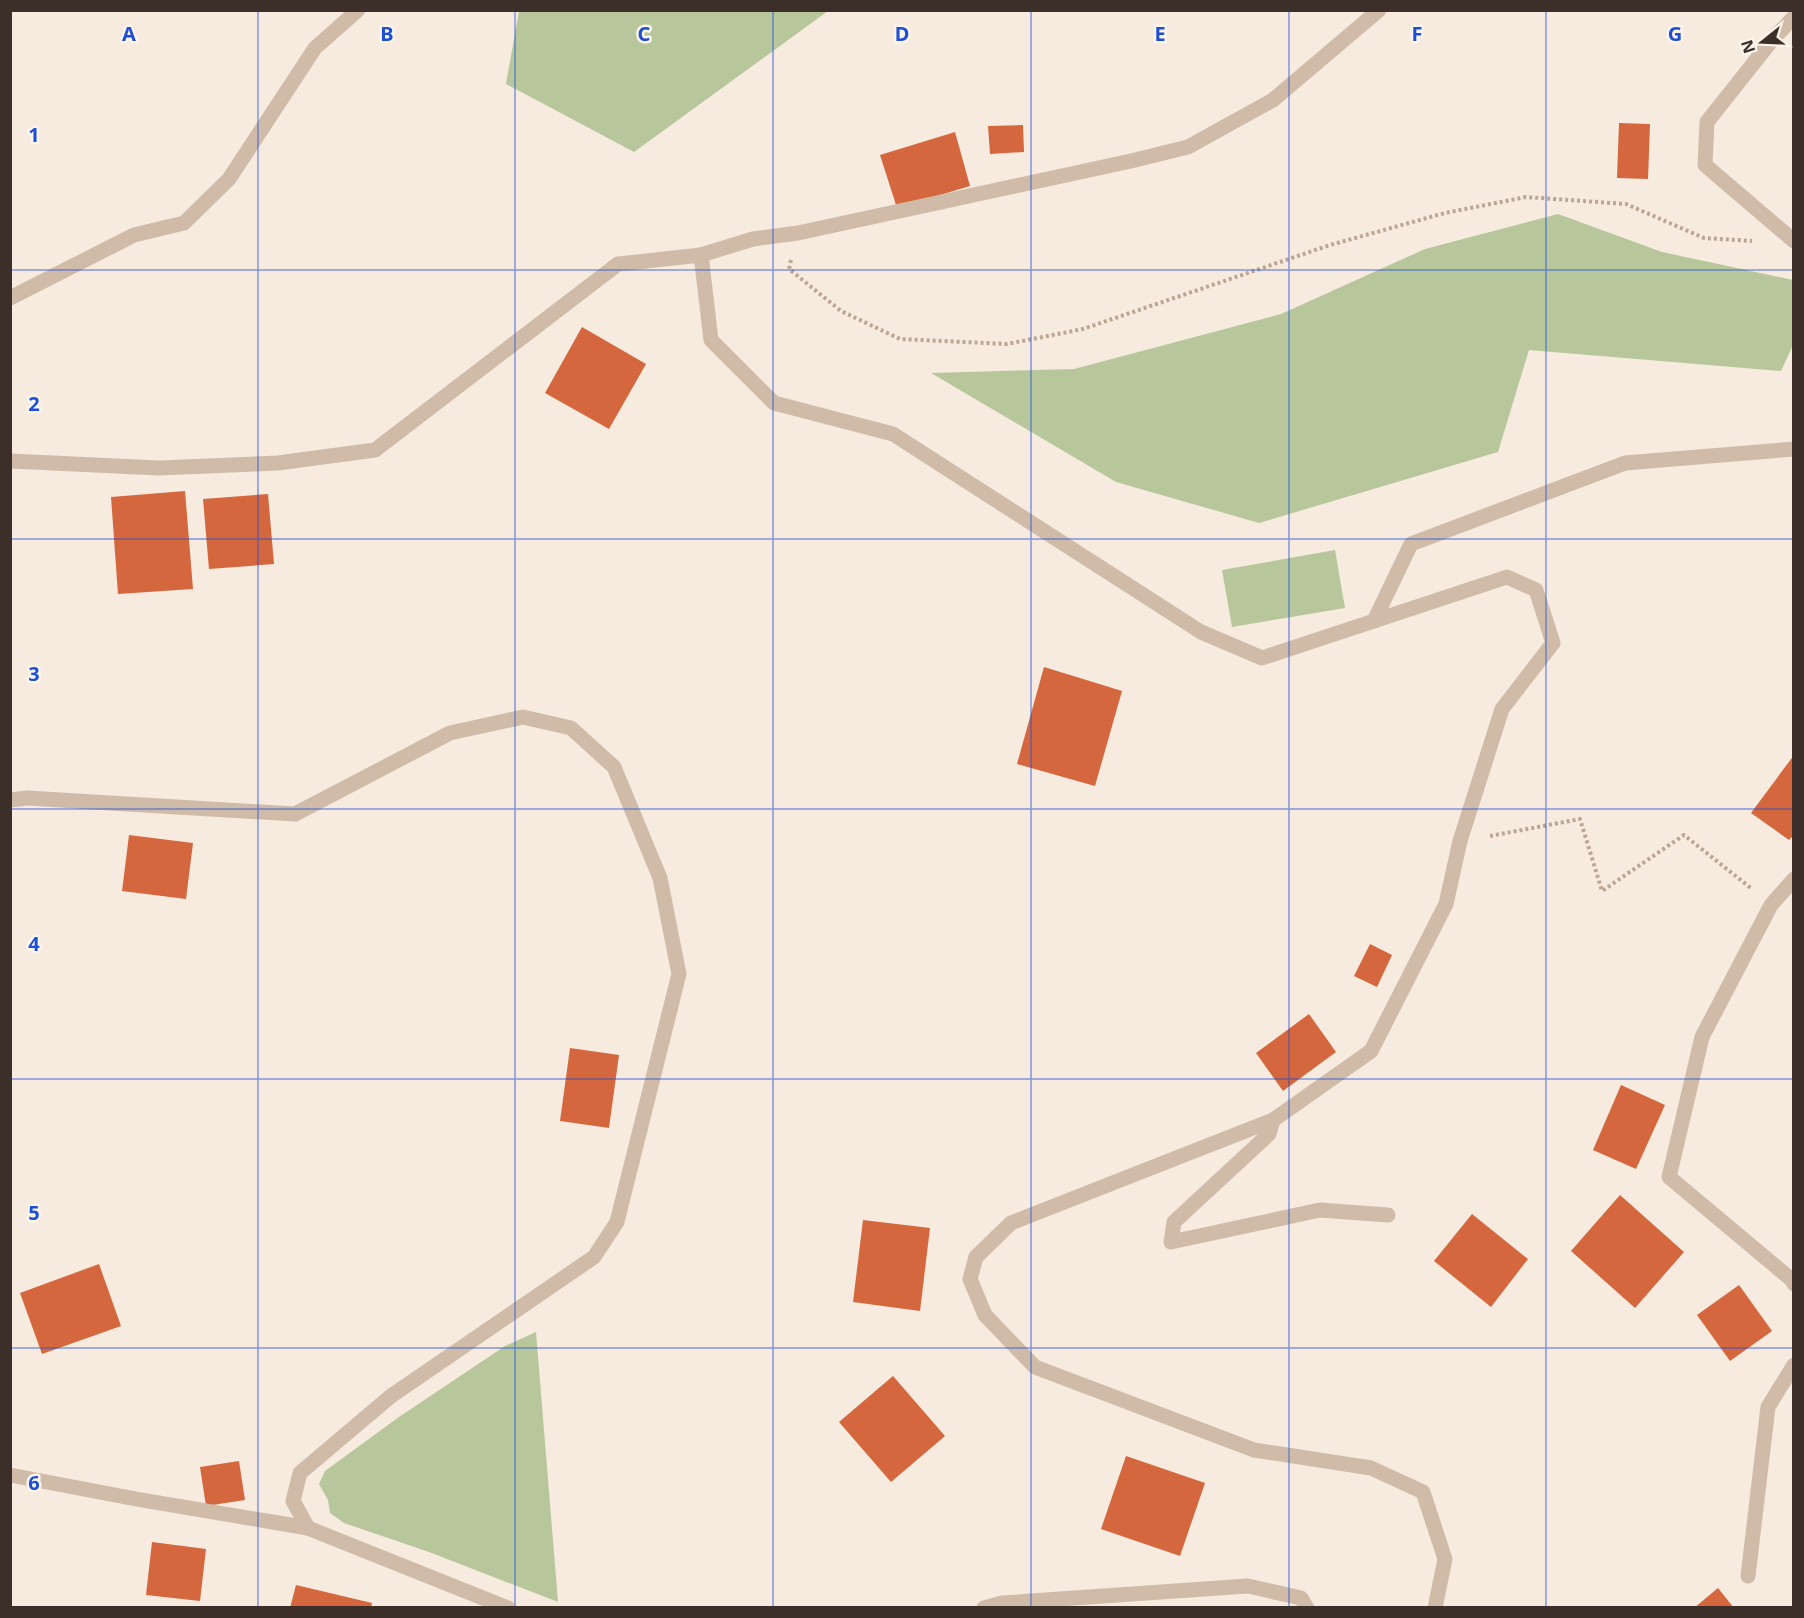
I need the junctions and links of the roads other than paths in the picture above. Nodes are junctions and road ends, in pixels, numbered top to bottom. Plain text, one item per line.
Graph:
1 (358, 10) edge
2 (1379, 10) edge
3 (1794, 17) edge
4 (1794, 241) edge
5 (701, 255) junction
6 (10, 298) edge
7 (1794, 449) edge
8 (10, 461) edge
9 (1374, 621) junction
10 (10, 800) edge
11 (1794, 879) edge
12 (1273, 1120) junction
13 (1388, 1215) dead end
14 (1794, 1284) edge
15 (1794, 1365) edge
16 (10, 1475) edge
17 (308, 1528) junction
18 (1748, 1576) dead end
19 (508, 1608) edge
20 (984, 1608) edge
21 (1307, 1608) edge
22 (1435, 1608) edge

1 - 6 street
2 - 5 street
3 - 4 street
5 - 8 street
5 - 9 street
7 - 9 street
9 - 12 street
10 - 17 street
11 - 14 street
12 - 13 street
12 - 22 street
15 - 18 street
16 - 17 street
17 - 19 street
20 - 21 street

